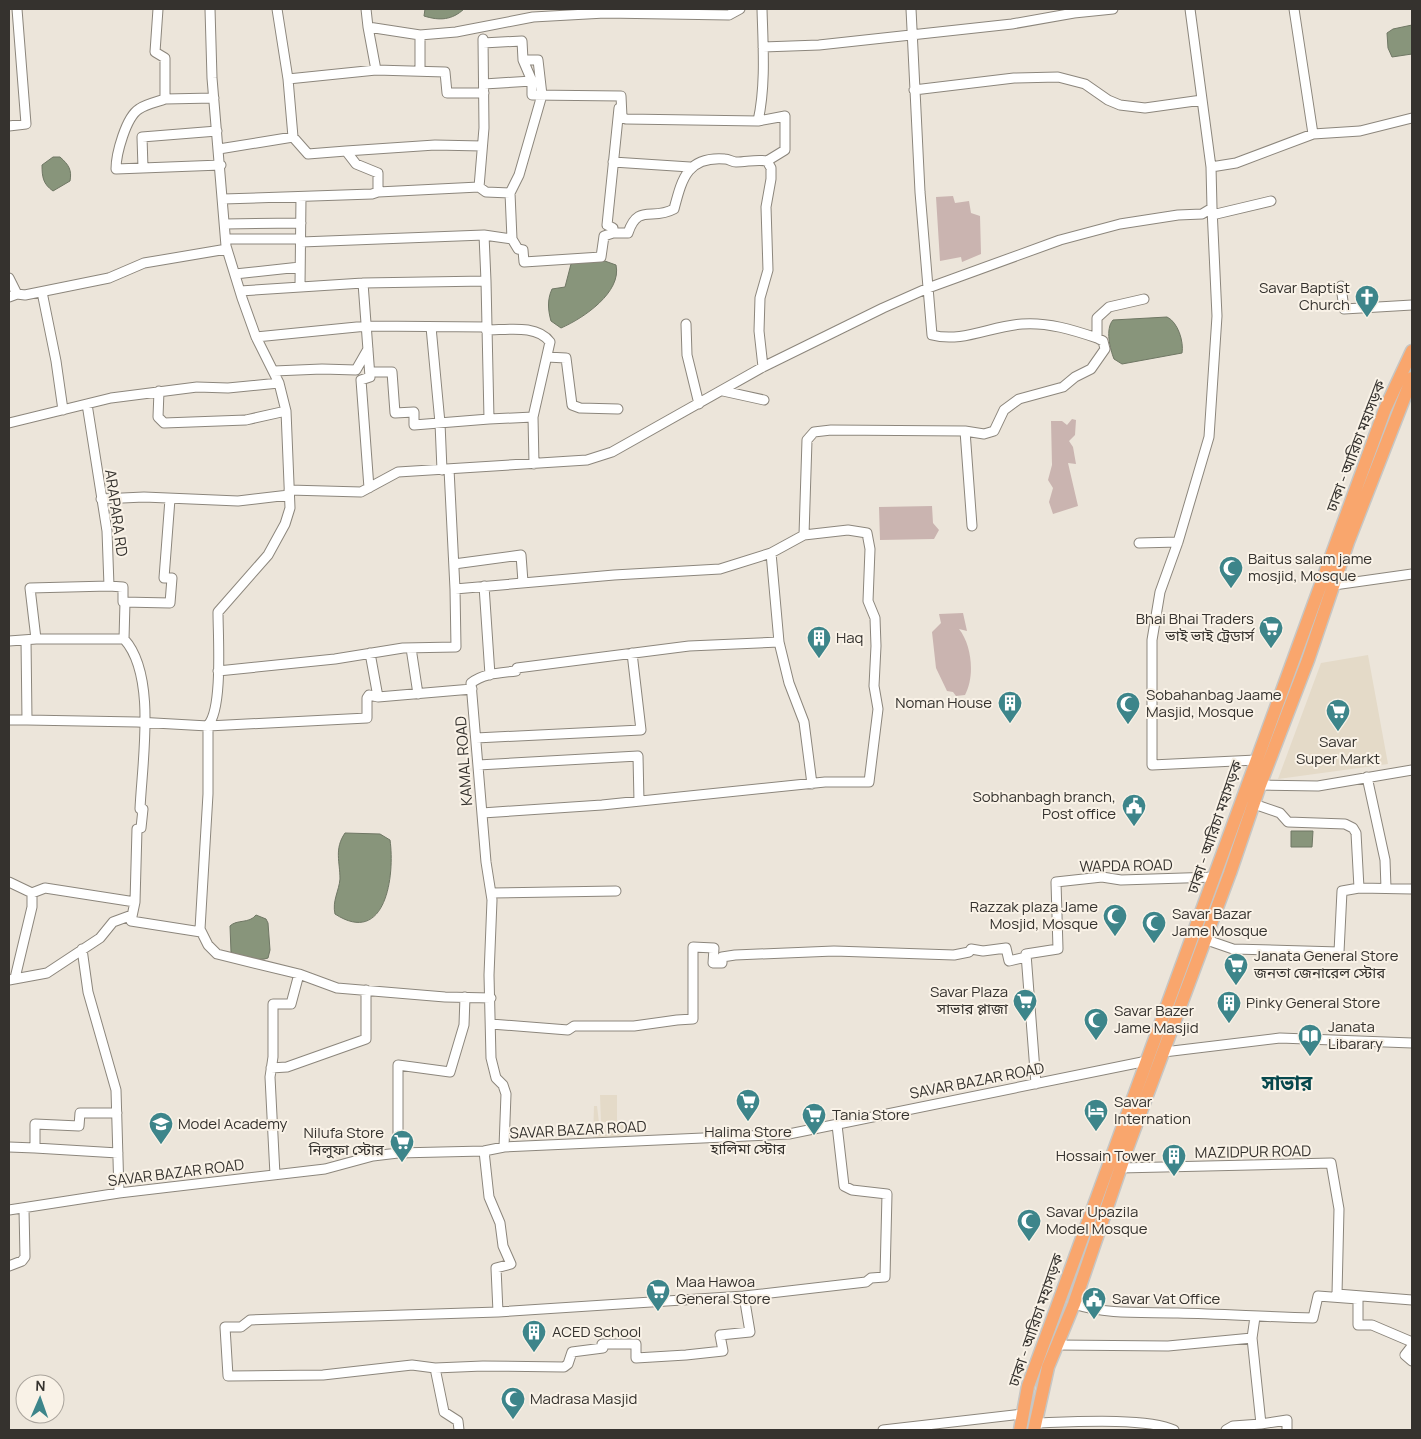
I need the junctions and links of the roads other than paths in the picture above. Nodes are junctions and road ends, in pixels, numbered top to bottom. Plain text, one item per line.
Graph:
1 (17, 9) edge
2 (158, 9) edge
3 (210, 9) edge
4 (277, 9) edge
5 (366, 9) edge
6 (740, 9) edge
7 (762, 9) edge
8 (911, 9) edge
9 (1113, 9) edge
10 (1190, 9) edge
11 (1294, 9) edge
12 (643, 11) edge
13 (368, 27) junction
14 (911, 33) junction
15 (420, 34) junction
16 (763, 46) junction
17 (523, 60) junction
18 (376, 70) junction
19 (420, 72) junction
20 (288, 79) junction
21 (532, 81) junction
22 (484, 88) junction
23 (914, 90) junction
24 (542, 96) junction
25 (621, 96) junction
26 (214, 98) junction
27 (165, 99) junction
28 (1202, 100) junction
29 (1412, 118) edge
30 (758, 121) junction
31 (9, 126) edge
32 (217, 131) junction
33 (1313, 134) junction
34 (293, 137) junction
35 (482, 146) junction
36 (219, 149) junction
37 (346, 151) junction
38 (767, 161) junction
39 (613, 162) junction
40 (220, 165) junction
41 (690, 167) junction
42 (1211, 167) junction
43 (143, 168) junction
44 (479, 187) junction
45 (378, 192) junction
46 (510, 193) junction
47 (301, 196) junction
48 (223, 199) junction
49 (1271, 201) dead end
50 (1212, 211) junction
51 (301, 223) junction
52 (225, 224) junction
53 (613, 233) junction
54 (484, 235) junction
55 (226, 239) junction
56 (512, 239) junction
57 (300, 240) junction
58 (227, 249) junction
59 (300, 267) junction
60 (235, 274) junction
61 (9, 278) edge
62 (486, 281) junction
63 (363, 283) junction
64 (300, 286) junction
65 (1341, 286) dead end
66 (928, 288) junction
67 (240, 291) junction
68 (42, 292) junction
69 (13, 296) edge
70 (1144, 299) dead end
71 (1412, 305) edge
72 (686, 324) dead end
73 (367, 326) junction
74 (431, 327) junction
75 (487, 329) junction
76 (256, 337) junction
77 (1097, 338) junction
78 (368, 349) junction
79 (1412, 351) edge
80 (547, 357) junction
81 (763, 367) junction
82 (274, 371) junction
83 (370, 372) junction
84 (279, 383) junction
85 (1411, 384) edge
86 (723, 391) junction
87 (158, 392) junction
88 (764, 400) dead end
89 (87, 404) junction
90 (699, 404) junction
91 (618, 409) dead end
92 (63, 410) junction
93 (286, 411) junction
94 (533, 418) junction
95 (489, 419) junction
96 (9, 423) edge
97 (440, 423) junction
98 (965, 431) junction
99 (534, 464) junction
100 (446, 470) junction
101 (370, 488) junction
102 (289, 493) junction
103 (101, 499) junction
104 (170, 499) junction
105 (972, 526) dead end
106 (804, 535) junction
107 (1178, 542) junction
108 (1139, 543) dead end
109 (770, 553) junction
110 (454, 564) junction
111 (1412, 574) edge
112 (523, 582) junction
113 (1334, 585) junction
114 (109, 586) junction
115 (484, 586) junction
116 (455, 588) junction
117 (125, 602) junction
118 (124, 638) junction
119 (36, 639) junction
120 (26, 640) junction
121 (9, 641) edge
122 (779, 642) junction
123 (411, 648) junction
124 (370, 653) junction
125 (632, 653) junction
126 (218, 671) junction
127 (490, 675) junction
128 (472, 689) junction
129 (418, 694) junction
130 (378, 697) junction
131 (9, 720) edge
132 (27, 720) junction
133 (144, 722) junction
134 (208, 726) junction
135 (476, 738) junction
136 (1256, 760) junction
137 (478, 765) junction
138 (1412, 770) edge
139 (1367, 777) junction
140 (812, 784) junction
141 (1260, 785) junction
142 (639, 801) junction
143 (1254, 804) junction
144 (482, 813) junction
145 (1215, 878) junction
146 (9, 882) edge
147 (1359, 888) junction
148 (1386, 888) junction
149 (1412, 889) edge
150 (616, 891) dead end
151 (32, 893) junction
152 (491, 893) junction
153 (134, 902) junction
154 (132, 915) junction
155 (201, 932) junction
156 (1204, 939) junction
157 (82, 949) junction
158 (1026, 957) junction
159 (299, 974) junction
160 (12, 979) edge
161 (366, 990) junction
162 (465, 997) junction
163 (491, 998) junction
164 (491, 1024) junction
165 (1412, 1043) edge
166 (1164, 1052) junction
167 (1147, 1061) junction
168 (271, 1068) junction
169 (1036, 1084) junction
170 (117, 1113) junction
171 (837, 1125) junction
172 (9, 1147) edge
173 (504, 1147) junction
174 (35, 1148) junction
175 (484, 1151) junction
176 (118, 1153) junction
177 (398, 1153) junction
178 (1120, 1168) junction
179 (275, 1175) junction
180 (119, 1193) junction
181 (24, 1209) junction
182 (9, 1210) edge
183 (9, 1266) edge
184 (744, 1296) junction
185 (1412, 1300) edge
186 (1074, 1304) junction
187 (498, 1312) junction
188 (1254, 1317) junction
189 (1252, 1338) junction
190 (1412, 1342) edge
191 (1057, 1345) junction
192 (1412, 1346) edge
193 (1412, 1362) edge
194 (435, 1368) junction
195 (1023, 1414) junction
196 (1261, 1424) junction
197 (1035, 1427) edge
198 (1155, 1428) edge
199 (459, 1430) edge
200 (883, 1430) edge
201 (1020, 1430) edge
202 (1174, 1430) edge
203 (1226, 1430) edge
204 (1287, 1430) edge

1 - 31 street
2 - 27 street
3 - 26 street
4 - 20 street
5 - 13 street
6 - 12 street
7 - 16 street
8 - 14 street
9 - 14 street
10 - 28 street
11 - 33 street
12 - 15 street
13 - 15 street
13 - 18 street
14 - 16 street
14 - 23 street
15 - 19 street
16 - 30 street
17 - 21 street
17 - 22 street
17 - 24 street
18 - 19 street
18 - 20 street
19 - 22 street
20 - 34 street
21 - 22 street
21 - 24 street
22 - 35 street
23 - 28 street
23 - 66 street
24 - 25 street
24 - 46 street
25 - 30 street
25 - 39 street
26 - 27 street
26 - 32 street
27 - 43 street
28 - 42 street
29 - 33 street
30 - 38 street
32 - 36 street
32 - 43 street
33 - 42 street
34 - 36 street
34 - 37 street
35 - 37 street
35 - 44 street
36 - 40 street
37 - 45 street
38 - 41 street
38 - 81 street
39 - 41 street
39 - 53 street
40 - 43 street
40 - 48 street
41 - 53 street
42 - 50 street
44 - 45 street
44 - 46 street
45 - 47 street
46 - 56 street
47 - 48 street
47 - 51 street
48 - 52 street
49 - 50 street
50 - 66 street
50 - 107 street
51 - 52 street
51 - 57 street
52 - 55 street
53 - 56 street
54 - 56 street
54 - 57 street
54 - 62 street
55 - 57 street
55 - 58 street
57 - 59 street
58 - 60 street
58 - 68 street
59 - 60 street
59 - 64 street
60 - 67 street
61 - 69 street
62 - 63 street
62 - 75 street
63 - 64 street
63 - 73 street
64 - 67 street
65 - 71 street
66 - 77 street
66 - 81 street
67 - 76 street
68 - 69 street
68 - 92 street
70 - 77 street
72 - 90 street
73 - 74 street
73 - 76 street
73 - 78 street
74 - 75 street
74 - 97 street
75 - 80 street
75 - 95 street
76 - 82 street
77 - 98 street
78 - 82 street
78 - 83 street
79 - 136 highway, ঢাকা - আরিচা মহাসড়ক
80 - 91 street
80 - 94 street
81 - 86 street
82 - 84 street
83 - 97 street
83 - 101 street
84 - 87 street
84 - 93 street
85 - 113 highway, ঢাকা - আরিচা মহাসড়ক
86 - 88 street
86 - 90 street
87 - 89 street
87 - 93 street
89 - 92 street
89 - 103 street, ARAPARA RD
90 - 99 street
92 - 96 street
93 - 102 street
94 - 95 street
94 - 99 street
95 - 97 street
97 - 100 street
98 - 105 street
98 - 106 street
99 - 100 street
100 - 101 street
100 - 110 street
101 - 102 street
102 - 104 street
102 - 126 street
103 - 104 street
103 - 114 street, ARAPARA RD
104 - 117 street
106 - 109 street
106 - 140 street
107 - 108 street
107 - 136 street
109 - 112 street
109 - 122 street
110 - 112 street
110 - 116 street
111 - 113 street
112 - 115 street
113 - 141 highway, ঢাকা - আরিচা মহাসড়ক
114 - 117 street
114 - 119 street
115 - 116 street
115 - 127 street
116 - 123 street
117 - 118 street
118 - 119 street
118 - 133 street
119 - 120 street
120 - 121 street
120 - 132 street
122 - 125 street
122 - 140 street
123 - 124 street
123 - 129 street
124 - 126 street
124 - 130 street
125 - 127 street
125 - 135 street
126 - 134 street
127 - 128 street
128 - 129 street
128 - 135 street, KAMAL ROAD
129 - 130 street
130 - 134 street
131 - 132 street
132 - 133 street
133 - 134 street
133 - 153 street
134 - 155 street
135 - 137 street, KAMAL ROAD
136 - 145 highway, ঢাকা - আরিচা মহাসড়ক
137 - 142 street
137 - 144 street, KAMAL ROAD
138 - 139 street
139 - 141 street
139 - 148 street
140 - 142 street
141 - 143 highway, ঢাকা - আরিচা মহাসড়ক
142 - 144 street
143 - 147 street
143 - 156 highway, ঢাকা - আরিচা মহাসড়ক
144 - 152 street, KAMAL ROAD
145 - 158 street, WAPDA ROAD
145 - 167 highway, ঢাকা - আরিচা মহাসড়ক
146 - 151 street
147 - 148 street
147 - 156 street
148 - 149 street
150 - 152 street
151 - 153 street
151 - 160 street
152 - 163 street, KAMAL ROAD
153 - 154 street
154 - 155 street
154 - 157 street
155 - 159 street
156 - 166 highway, ঢাকা - আরিচা মহাসড়ক
157 - 160 street
157 - 170 street
158 - 164 street
158 - 169 street
159 - 161 street
159 - 168 street
161 - 162 street
161 - 168 street
162 - 163 street
162 - 177 street
163 - 164 street, KAMAL ROAD
164 - 173 street, KAMAL ROAD
165 - 166 street
166 - 178 highway, ঢাকা - আরিচা মহাসড়ক
167 - 169 street, SAVAR BAZAR ROAD
167 - 195 highway, ঢাকা - আরিচা মহাসড়ক
168 - 179 street
169 - 171 street, SAVAR BAZAR ROAD
170 - 174 street
170 - 176 street
171 - 173 street, SAVAR BAZAR ROAD
171 - 184 street
172 - 174 street
173 - 175 street, SAVAR BAZAR ROAD
174 - 176 street
175 - 177 street, SAVAR BAZAR ROAD
175 - 187 street
176 - 180 street
177 - 179 street, SAVAR BAZAR ROAD
178 - 185 street, MAZIDPUR ROAD
178 - 186 highway, ঢাকা - আরিচা মহাসড়ক
179 - 180 street, SAVAR BAZAR ROAD
180 - 181 street, SAVAR BAZAR ROAD
181 - 182 street, SAVAR BAZAR ROAD
181 - 183 street
184 - 187 street
184 - 194 street
186 - 188 street
186 - 191 highway, ঢাকা - আরিচা মহাসড়ক
187 - 194 street
188 - 189 street
188 - 190 street
189 - 191 street
189 - 196 street
191 - 197 highway, ঢাকা - আরিচা মহাসড়ক
192 - 193 street
194 - 199 street
195 - 200 street
195 - 201 highway, ঢাকা - আরিচা মহাসড়ক
196 - 203 street
196 - 204 street
197 - 198 street
198 - 202 street

